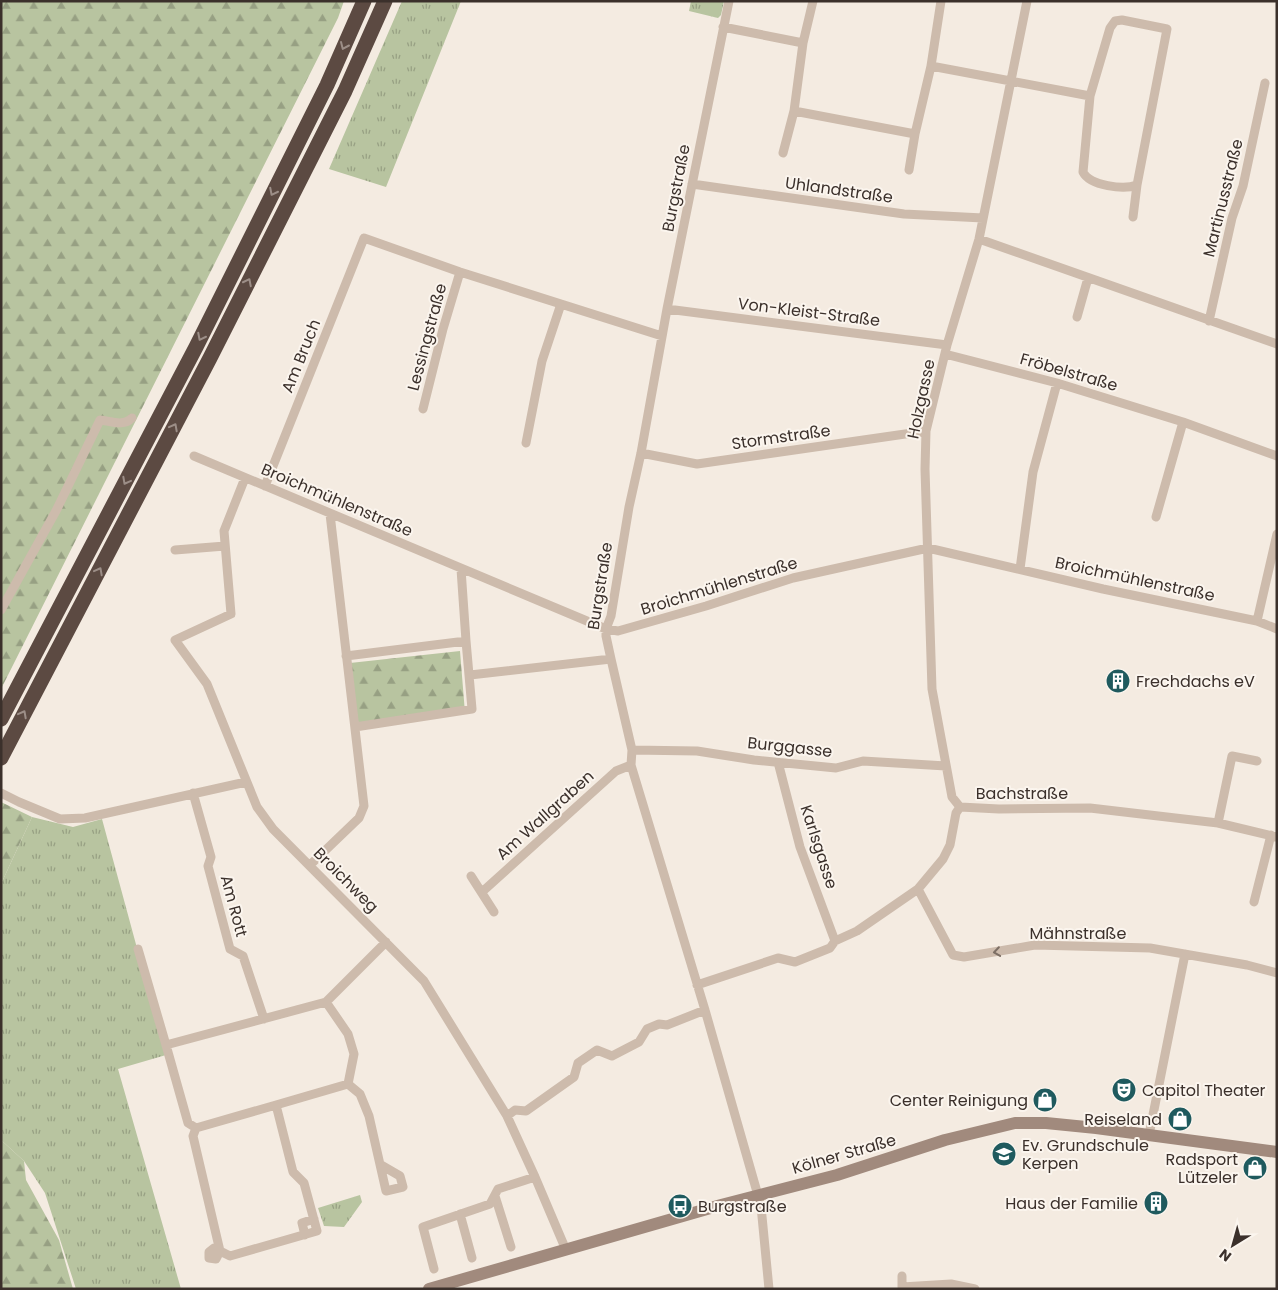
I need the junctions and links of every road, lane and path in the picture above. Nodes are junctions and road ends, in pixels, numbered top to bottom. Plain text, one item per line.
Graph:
1 (364, 1) edge
2 (385, 1) edge
3 (728, 1) edge
4 (814, 1) edge
5 (940, 1) edge
6 (1027, 1) edge
7 (724, 26) junction
8 (802, 43) junction
9 (931, 66) junction
10 (1012, 82) junction
11 (1265, 83) dead end
12 (1090, 96) junction
13 (794, 111) junction
14 (915, 134) junction
15 (783, 153) dead end
16 (909, 170) dead end
17 (692, 184) junction
18 (1137, 185) junction
19 (983, 218) junction
20 (1132, 218) dead end
21 (364, 238) joint
22 (978, 239) junction
23 (460, 272) junction
24 (1088, 278) junction
25 (561, 304) junction
26 (667, 309) junction
27 (1077, 317) dead end
28 (1209, 321) junction
29 (662, 336) junction
30 (1277, 344) edge
31 (946, 350) junction
32 (1057, 383) junction
33 (423, 409) dead end
34 (132, 418) dead end
35 (1183, 422) junction
36 (926, 430) junction
37 (526, 443) dead end
38 (641, 453) junction
39 (194, 456) dead end
40 (1277, 456) edge
41 (245, 478) junction
42 (265, 486) junction
43 (330, 514) junction
44 (1156, 518) dead end
45 (1277, 534) edge
46 (225, 546) junction
47 (928, 548) junction
48 (175, 550) dead end
49 (461, 569) junction
50 (1020, 569) junction
51 (1, 610) edge
52 (1257, 621) junction
53 (606, 629) junction
54 (1277, 629) edge
55 (466, 641) junction
56 (346, 656) junction
57 (611, 659) junction
58 (470, 675) junction
59 (1, 719) edge
60 (356, 726) junction
61 (632, 750) junction
62 (1, 758) edge
63 (1257, 761) dead end
64 (778, 762) junction
65 (631, 765) junction
66 (946, 766) junction
67 (246, 782) junction
68 (1, 793) edge
69 (193, 793) junction
70 (960, 807) junction
71 (1218, 823) junction
72 (1274, 836) edge
73 (310, 865) junction
74 (471, 876) dead end
75 (918, 888) junction
76 (482, 892) junction
77 (1254, 902) dead end
78 (494, 912) dead end
79 (835, 941) junction
80 (386, 942) junction
81 (138, 949) dead end
82 (1185, 954) junction
83 (1277, 973) edge
84 (697, 985) junction
85 (326, 1002) junction
86 (705, 1010) junction
87 (264, 1019) junction
88 (166, 1045) junction
89 (348, 1084) junction
90 (276, 1106) junction
91 (507, 1116) junction
92 (196, 1128) junction
93 (1149, 1135) junction
94 (1277, 1152) edge
95 (381, 1165) dead end
96 (536, 1177) junction
97 (757, 1195) junction
98 (494, 1196) junction
99 (460, 1214) junction
100 (314, 1218) junction
101 (305, 1235) junction
102 (511, 1247) dead end
103 (566, 1250) junction
104 (472, 1258) dead end
105 (434, 1269) dead end
106 (902, 1276) dead end
107 (429, 1289) edge
108 (769, 1289) edge
109 (975, 1289) edge

1 -> 59 highway
62 -> 2 highway
3 - 7 street, Burgstraße
4 - 8 street
5 - 9 street
6 - 10 street, Holzgasse
7 - 8 street
7 - 17 street, Burgstraße
8 - 13 street
9 - 10 street
9 - 14 street
10 - 12 street
10 - 19 street, Holzgasse
11 - 28 street, Martinusstraße
12 - 18 street
12 - 18 street
13 - 14 street
13 - 15 street
14 - 16 street
17 - 19 street, Uhlandstraße
17 - 26 street, Burgstraße
18 - 20 street
19 - 22 street, Holzgasse
21 - 23 street, Lessingstraße
21 - 42 street, Am Bruch
22 - 24 street
22 - 31 street, Holzgasse
23 - 25 street, Lessingstraße
23 - 33 street, Lessingstraße
24 - 27 street
24 - 28 street
25 - 29 street, Lessingstraße
25 - 37 street
26 - 29 street, Burgstraße
26 - 31 street, Von-Kleist-Straße
28 - 30 street
29 - 38 street, Burgstraße
31 - 32 street, Fröbelstraße
31 - 36 street, Holzgasse
32 - 35 street, Fröbelstraße
32 - 50 street
34 - 51 street
35 - 40 street, Fröbelstraße
35 - 44 street
36 - 38 street, Stormstraße
36 - 47 street, Holzgasse
38 - 53 street, Burgstraße
39 - 41 street, Broichmühlenstraße
41 - 42 street, Broichmühlenstraße
41 - 46 street, Broichweg
42 - 43 street, Broichmühlenstraße
43 - 49 street, Broichmühlenstraße
43 - 56 street
45 - 52 street
46 - 48 street
46 - 67 street, Broichweg
47 - 50 street, Broichmühlenstraße
47 - 53 street, Broichmühlenstraße
47 - 66 street, Holzgasse
49 - 53 street, Broichmühlenstraße
49 - 55 street
50 - 52 street, Broichmühlenstraße
52 - 54 street, Broichmühlenstraße
53 - 57 street, Burgstraße
55 - 56 street
55 - 58 street
56 - 60 street
57 - 58 street
57 - 61 street, Burgstraße
58 - 60 street
60 - 73 street
61 - 64 street, Burggasse
61 - 65 street, Burgstraße
63 - 71 street
64 - 66 street, Burggasse
64 - 79 street, Karlsgasse
65 - 76 street, Am Wallgraben
65 - 84 street, Burgstraße
66 - 70 street, Holzgasse
67 - 69 street
67 - 73 street, Broichweg
68 - 69 street
69 - 87 street, Am Rott
70 - 71 street, Bachstraße
70 - 75 street, Bachstraße
71 - 72 street, Bachstraße
72 - 77 street, Bachstraße
73 - 80 street, Broichweg
74 - 76 street
75 - 79 street, Bachstraße
82 -> 75 street, Mähnstraße
76 - 78 street
79 - 84 street, Bachstraße
80 - 85 street
80 - 91 street, Broichweg
81 - 88 street
82 - 83 street, Mähnstraße
82 - 93 street
84 - 86 street, Burgstraße
85 - 87 street
85 - 89 street
86 - 91 street
86 - 97 street, Burgstraße
87 - 88 street
88 - 92 street
89 - 90 street
89 - 95 street
90 - 92 street
90 - 100 street
91 - 96 street, Broichweg
92 - 101 street
93 - 94 main road, Kölner Straße
93 - 97 main road, Kölner Straße
96 - 98 street
96 - 103 street, Broichweg
97 - 103 main road, Kölner Straße
97 - 108 street, Burgstraße
98 - 99 street
98 - 102 street
99 - 104 street
99 - 105 street
100 - 101 street
100 - 101 street
103 - 107 main road, Kölner Straße
106 - 109 street

